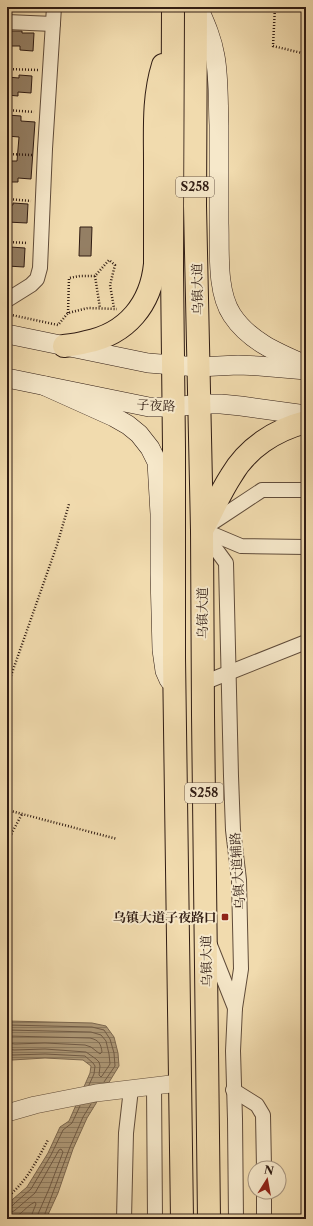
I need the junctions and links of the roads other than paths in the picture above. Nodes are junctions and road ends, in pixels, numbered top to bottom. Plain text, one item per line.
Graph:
1 (54, 7) edge
2 (173, 7) edge
3 (197, 7) edge
4 (7, 22) edge
5 (53, 24) junction
6 (172, 35) junction
7 (7, 300) edge
8 (7, 334) edge
9 (64, 346) junction
10 (306, 365) edge
11 (173, 366) junction
12 (198, 366) junction
13 (306, 370) edge
14 (7, 378) edge
15 (45, 386) junction
16 (200, 404) junction
17 (174, 407) junction
18 (306, 415) edge
19 (306, 422) edge
20 (306, 490) edge
21 (202, 530) junction
22 (306, 547) edge
23 (306, 642) edge
24 (228, 673) junction
25 (203, 683) junction
26 (174, 691) junction
27 (175, 753) junction
28 (203, 753) junction
29 (205, 935) junction
30 (235, 1008) junction
31 (179, 1083) junction
32 (154, 1086) junction
33 (128, 1090) junction
34 (233, 1090) junction
35 (7, 1113) edge
36 (264, 1160) edge
37 (264, 1200) edge
38 (124, 1219) edge
39 (155, 1219) edge
40 (182, 1219) edge
41 (209, 1219) edge
42 (236, 1219) edge
43 (264, 1219) edge

1 - 5 street
2 - 6 main road, 乌镇大道 / S258
3 - 10 main road
3 - 12 main road, 乌镇大道 / S258
4 - 5 street
5 - 7 street
6 - 9 main road
6 - 11 main road, 乌镇大道 / S258
8 - 9 main road
9 - 11 main road
11 - 12 main road
11 - 17 main road, 乌镇大道 / S258
12 - 13 main road
12 - 16 main road, 乌镇大道 / S258
14 - 15 main road, 子夜路
15 - 17 main road, 子夜路
15 - 26 main road
16 - 17 main road, 子夜路
16 - 18 main road, 子夜路
16 - 21 main road, 乌镇大道 / S258
17 - 26 main road, 乌镇大道 / S258
19 - 21 main road
20 - 21 street
21 - 22 street
21 - 24 street, 乌镇大道辅路
21 - 25 main road, 乌镇大道 / S258
23 - 24 street
24 - 25 street
24 - 30 street, 乌镇大道辅路
25 - 28 main road, 乌镇大道 / S258
26 - 27 main road, 乌镇大道 / S258
27 - 28 main road
27 - 31 main road, 乌镇大道 / S258
28 - 29 main road, 乌镇大道 / S258
29 - 30 street
29 - 41 main road, 乌镇大道 / S258
30 - 34 street, 乌镇大道辅路
31 - 32 street
31 - 40 main road, 乌镇大道 / S258
32 - 33 street
32 - 39 street
33 - 35 street
33 - 38 street
34 - 36 street
34 - 42 street, 乌镇大道辅路
37 - 43 street

